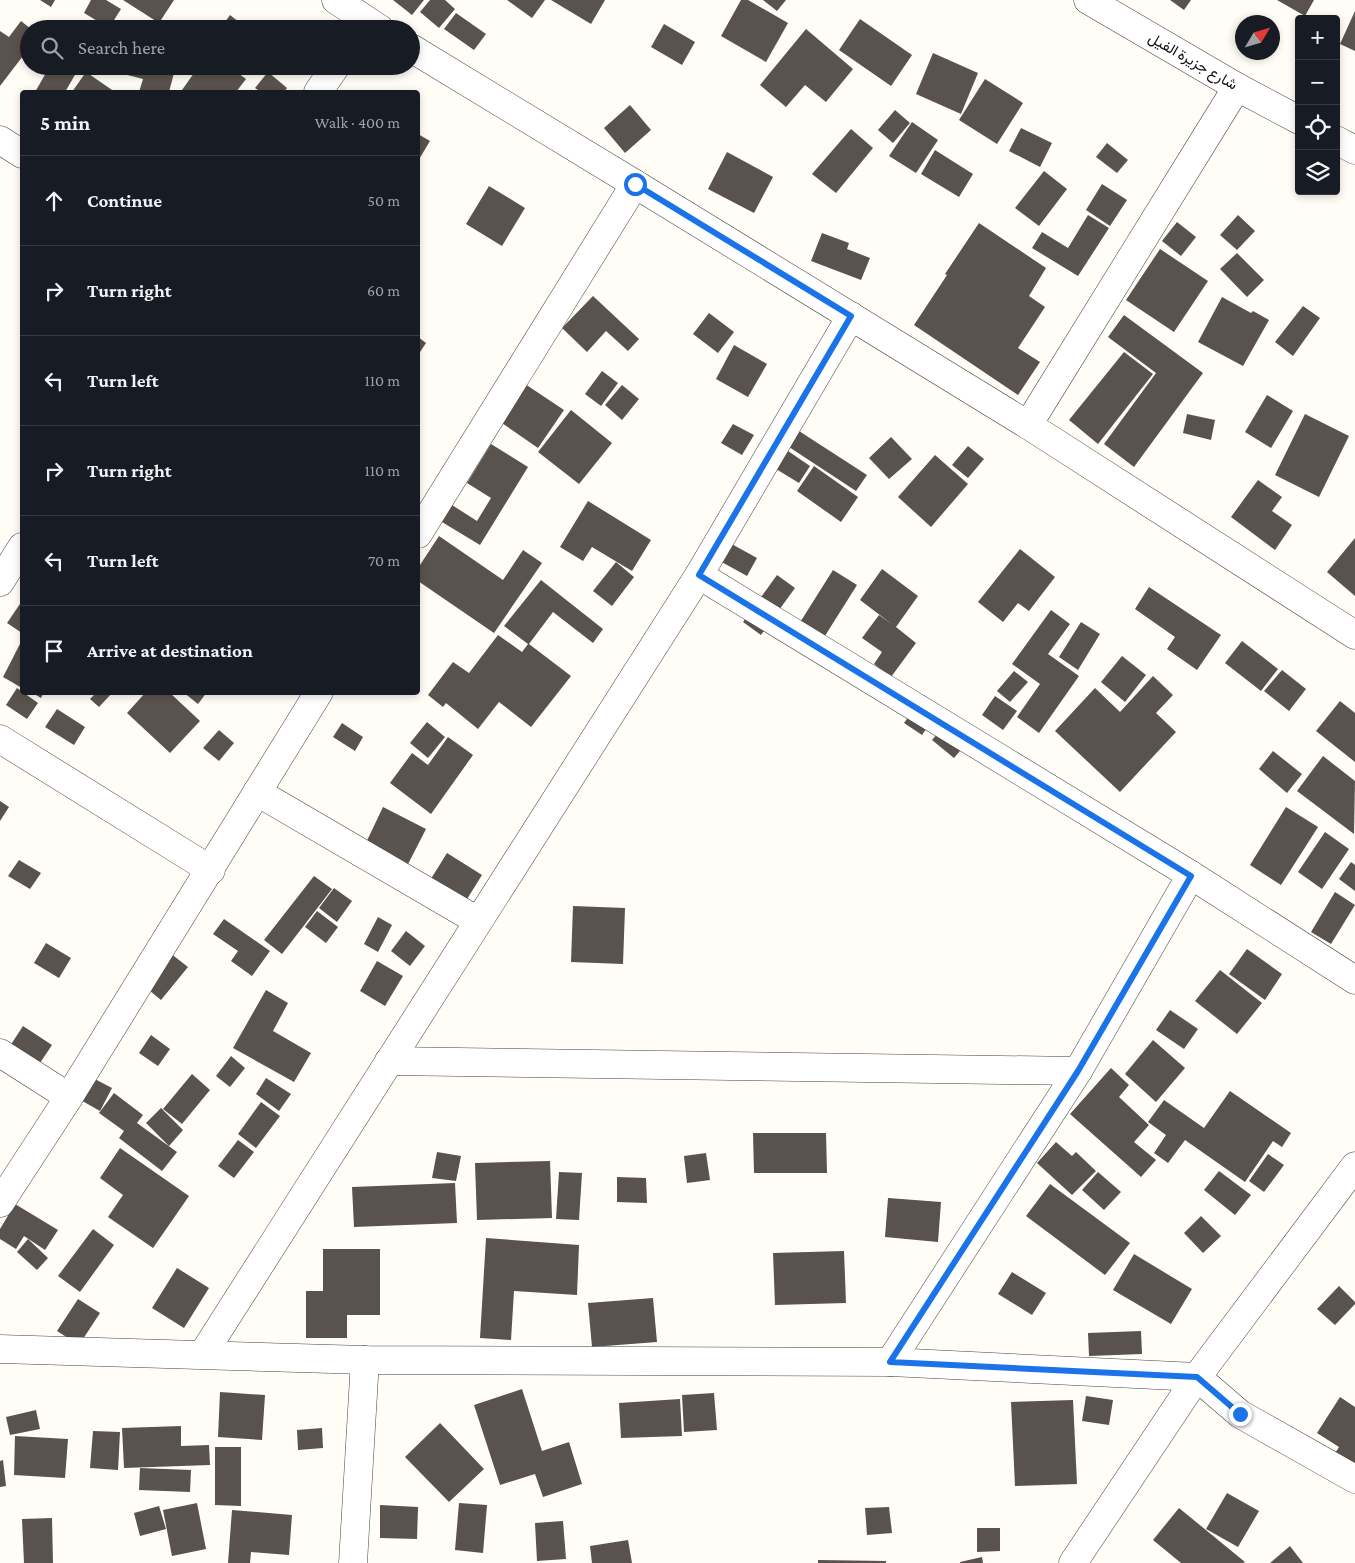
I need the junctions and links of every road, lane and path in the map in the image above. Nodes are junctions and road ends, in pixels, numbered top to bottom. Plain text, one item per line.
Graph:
1 (336, 0) edge
2 (1088, 0) edge
3 (361, 20) edge
4 (420, 53) edge
5 (330, 75) edge
6 (1237, 87) junction
7 (319, 90) edge
8 (1295, 118) edge
9 (0, 140) edge
10 (1340, 142) edge
11 (1355, 150) edge
12 (20, 153) edge
13 (635, 184) junction
14 (851, 316) junction
15 (1028, 425) junction
16 (420, 531) edge
17 (20, 550) edge
18 (699, 575) junction
19 (0, 582) edge
20 (1355, 635) edge
21 (317, 695) edge
22 (0, 739) edge
23 (257, 792) junction
24 (211, 870) junction
25 (1191, 876) junction
26 (478, 921) junction
27 (1355, 980) edge
28 (0, 1053) edge
29 (389, 1062) junction
30 (1078, 1071) junction
31 (69, 1097) junction
32 (1355, 1166) edge
33 (0, 1203) edge
34 (0, 1350) edge
35 (203, 1354) junction
36 (365, 1360) junction
37 (890, 1362) junction
38 (1197, 1377) junction
39 (1355, 1479) edge
40 (353, 1563) edge
41 (1073, 1563) edge

1 - 3 street
2 - 6 street, شارع جزيرة الفيل
4 - 13 street
5 - 7 street
6 - 8 street, شارع جزيرة الفيل
6 - 15 street
9 - 12 street
10 - 11 street
13 - 14 street
13 - 16 street
14 - 15 street
14 - 18 street
15 - 20 street
17 - 19 street
18 - 25 street
18 - 26 street
21 - 23 street
22 - 24 street
23 - 24 street
23 - 26 street
24 - 31 street
25 - 27 street
25 - 30 street
26 - 29 street
28 - 31 street
29 - 30 street
29 - 35 street
30 - 37 street
31 - 33 street
32 - 38 street
34 - 35 street
35 - 36 street
36 - 37 street
36 - 40 street
37 - 38 street
38 - 39 street
38 - 41 street

